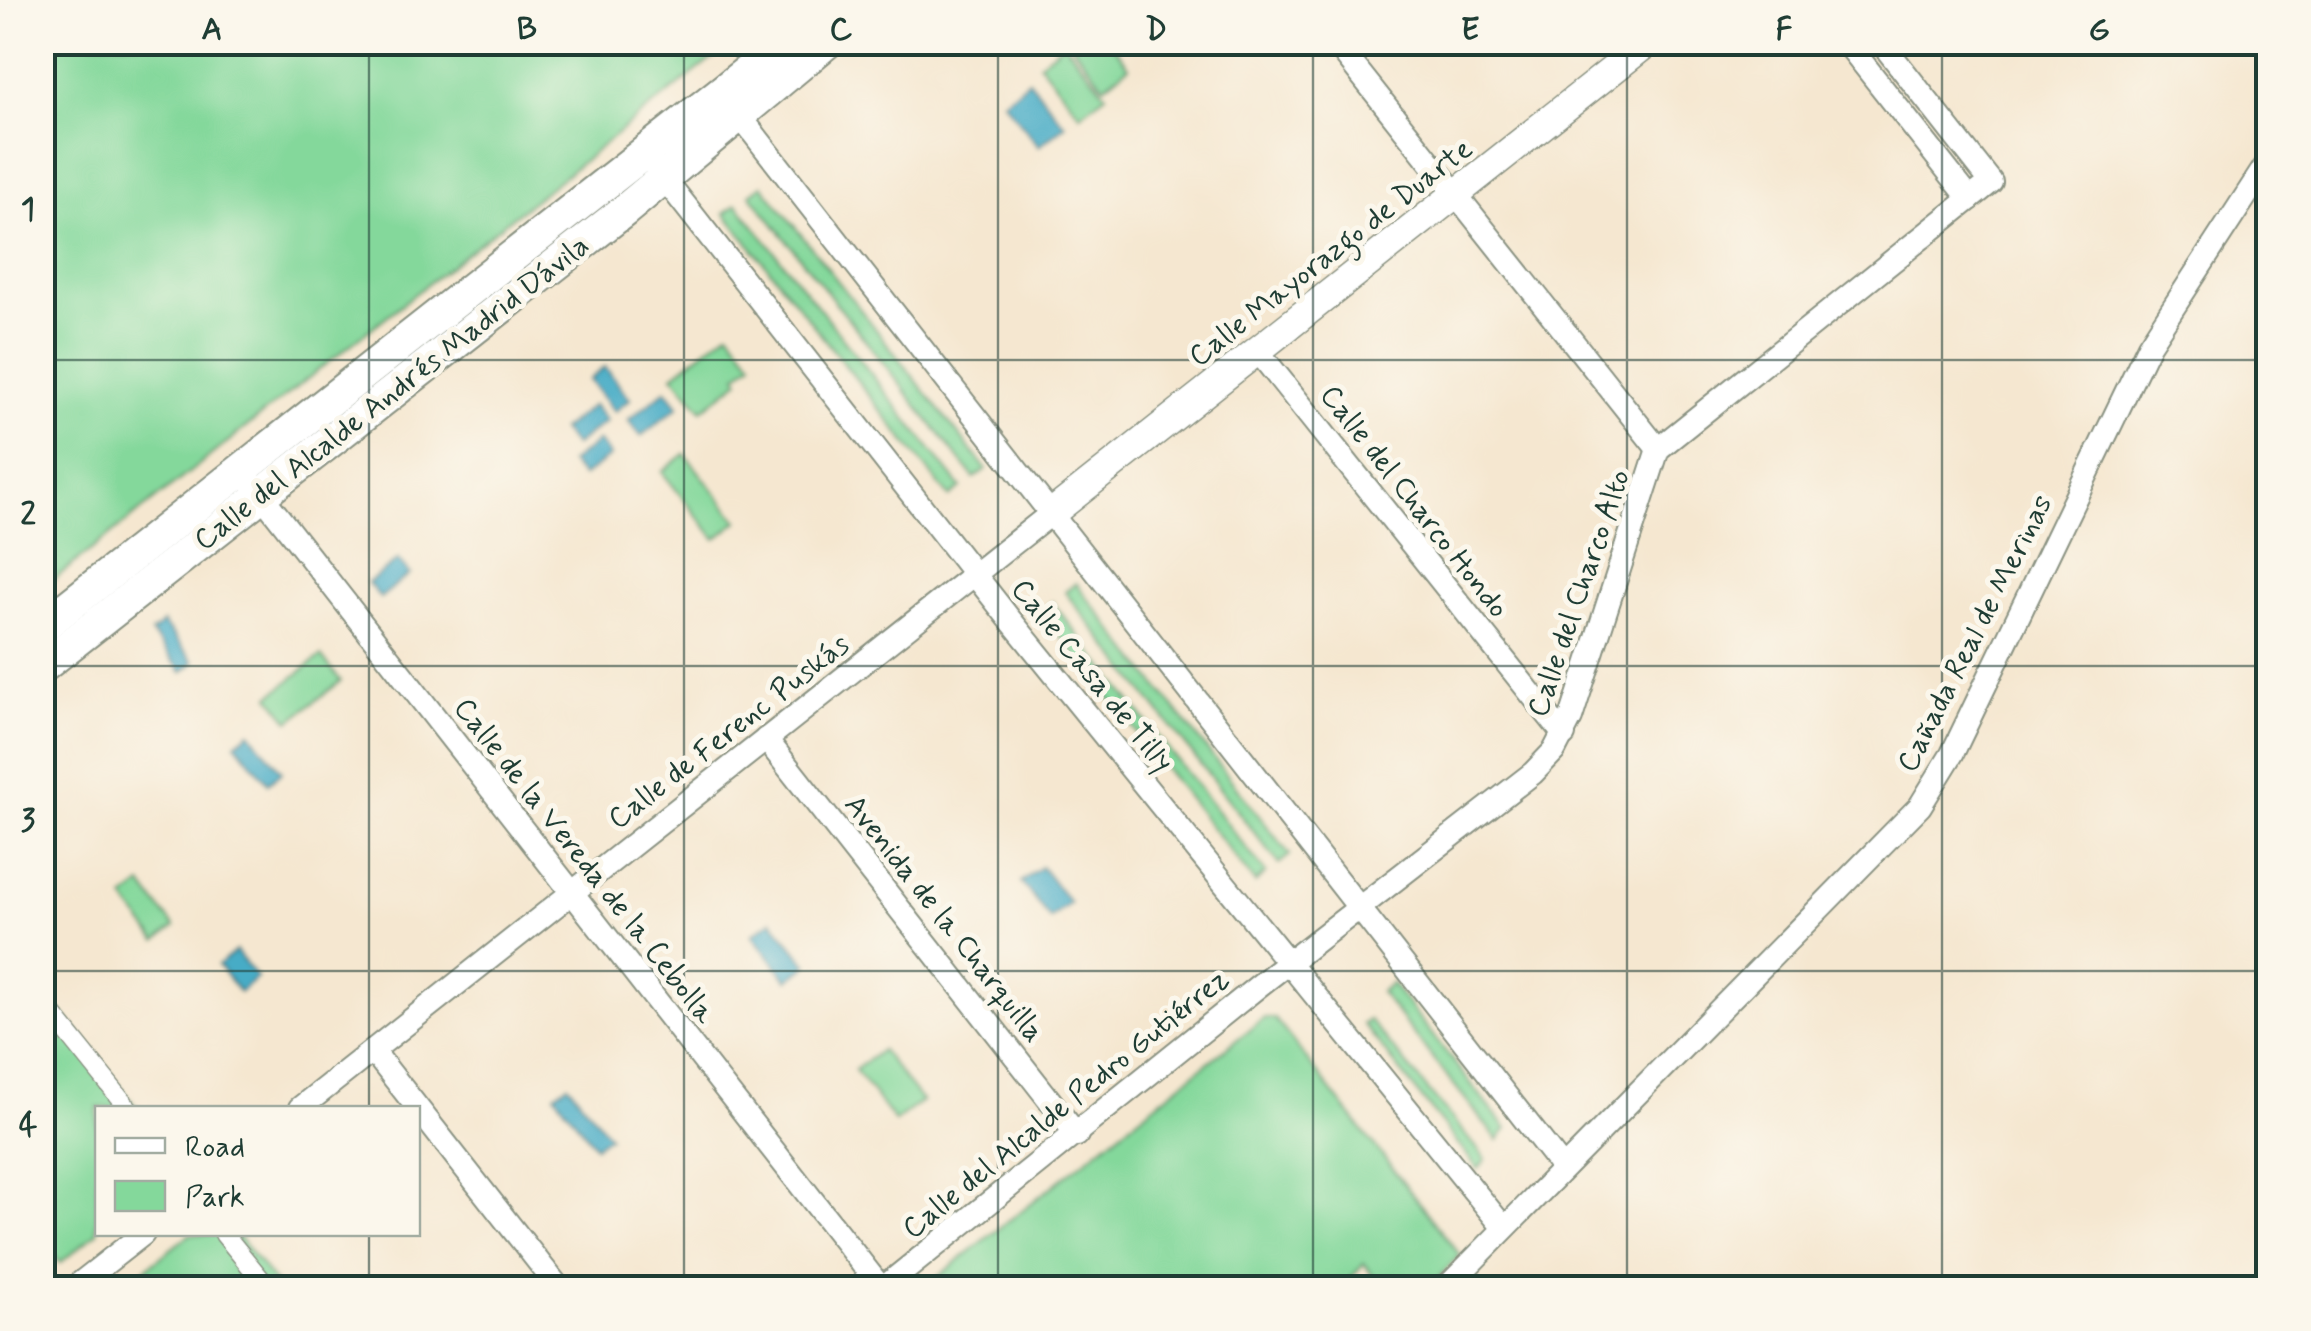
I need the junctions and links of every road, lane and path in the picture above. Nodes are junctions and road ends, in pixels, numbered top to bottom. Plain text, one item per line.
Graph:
1 (785, 42) edge
2 (828, 42) edge
3 (1335, 42) edge
4 (1648, 42) edge
5 (1846, 42) edge
6 (1880, 42) edge
7 (731, 105) junction
8 (2268, 162) edge
9 (654, 166) junction
10 (1455, 193) junction
11 (1970, 199) junction
12 (1257, 350) junction
13 (1658, 449) junction
14 (251, 482) junction
15 (1052, 512) junction
16 (974, 574) junction
17 (42, 627) edge
18 (42, 667) edge
19 (1564, 735) junction
20 (766, 739) junction
21 (572, 892) junction
22 (1362, 908) junction
23 (1287, 966) junction
24 (42, 1001) edge
25 (372, 1051) junction
26 (126, 1106) edge
27 (303, 1106) edge
28 (415, 1106) edge
29 (420, 1112) edge
30 (1076, 1135) junction
31 (1562, 1166) junction
32 (1504, 1228) junction
33 (140, 1236) edge
34 (226, 1236) edge
35 (74, 1288) edge
36 (268, 1288) edge
37 (559, 1288) edge
38 (882, 1288) edge
39 (1446, 1288) edge

1 - 7 main road
2 - 7 main road
3 - 10 street
4 - 10 street, Calle Mayorazgo de Duarte
5 - 11 street
6 - 11 street
7 - 9 main road, Calle del Alcalde Andrés Madrid Dávila
7 - 15 street
8 - 31 street, Cañada Real de Merinas
9 - 14 main road, Calle del Alcalde Andrés Madrid Dávila
9 - 16 street, Calle Casa de Tilly
10 - 12 street, Calle Mayorazgo de Duarte
10 - 13 street
11 - 13 street, Calle del Charco Alto
12 - 15 street, Calle Mayorazgo de Duarte
12 - 19 street, Calle del Charco Hondo
13 - 19 street, Calle del Charco Alto
14 - 17 main road, Calle del Alcalde Andrés Madrid Dávila
14 - 18 main road, Calle del Alcalde Andrés Madrid Dávila
14 - 21 street, Calle de la Vereda de la Cebolla
15 - 16 street, Calle de Ferenc Puskás
15 - 22 street
16 - 20 street, Calle de Ferenc Puskás
16 - 23 street, Calle Casa de Tilly
19 - 22 street, Calle del Charco Alto
20 - 21 street, Calle de Ferenc Puskás
20 - 30 street, Avenida de la Charquilla
21 - 25 street, Calle de Ferenc Puskás
21 - 38 street, Calle de la Vereda de la Cebolla
22 - 23 street, Calle del Charco Alto
22 - 31 street
23 - 30 street, Calle del Alcalde Pedro Gutiérrez
23 - 32 street, Calle Casa de Tilly
24 - 26 street
25 - 27 street, Calle de Ferenc Puskás
25 - 28 street
29 - 37 street
30 - 38 street, Calle del Alcalde Pedro Gutiérrez
31 - 32 street, Cañada Real de Merinas
32 - 39 street, Cañada Real de Merinas
33 - 35 street
34 - 36 street

